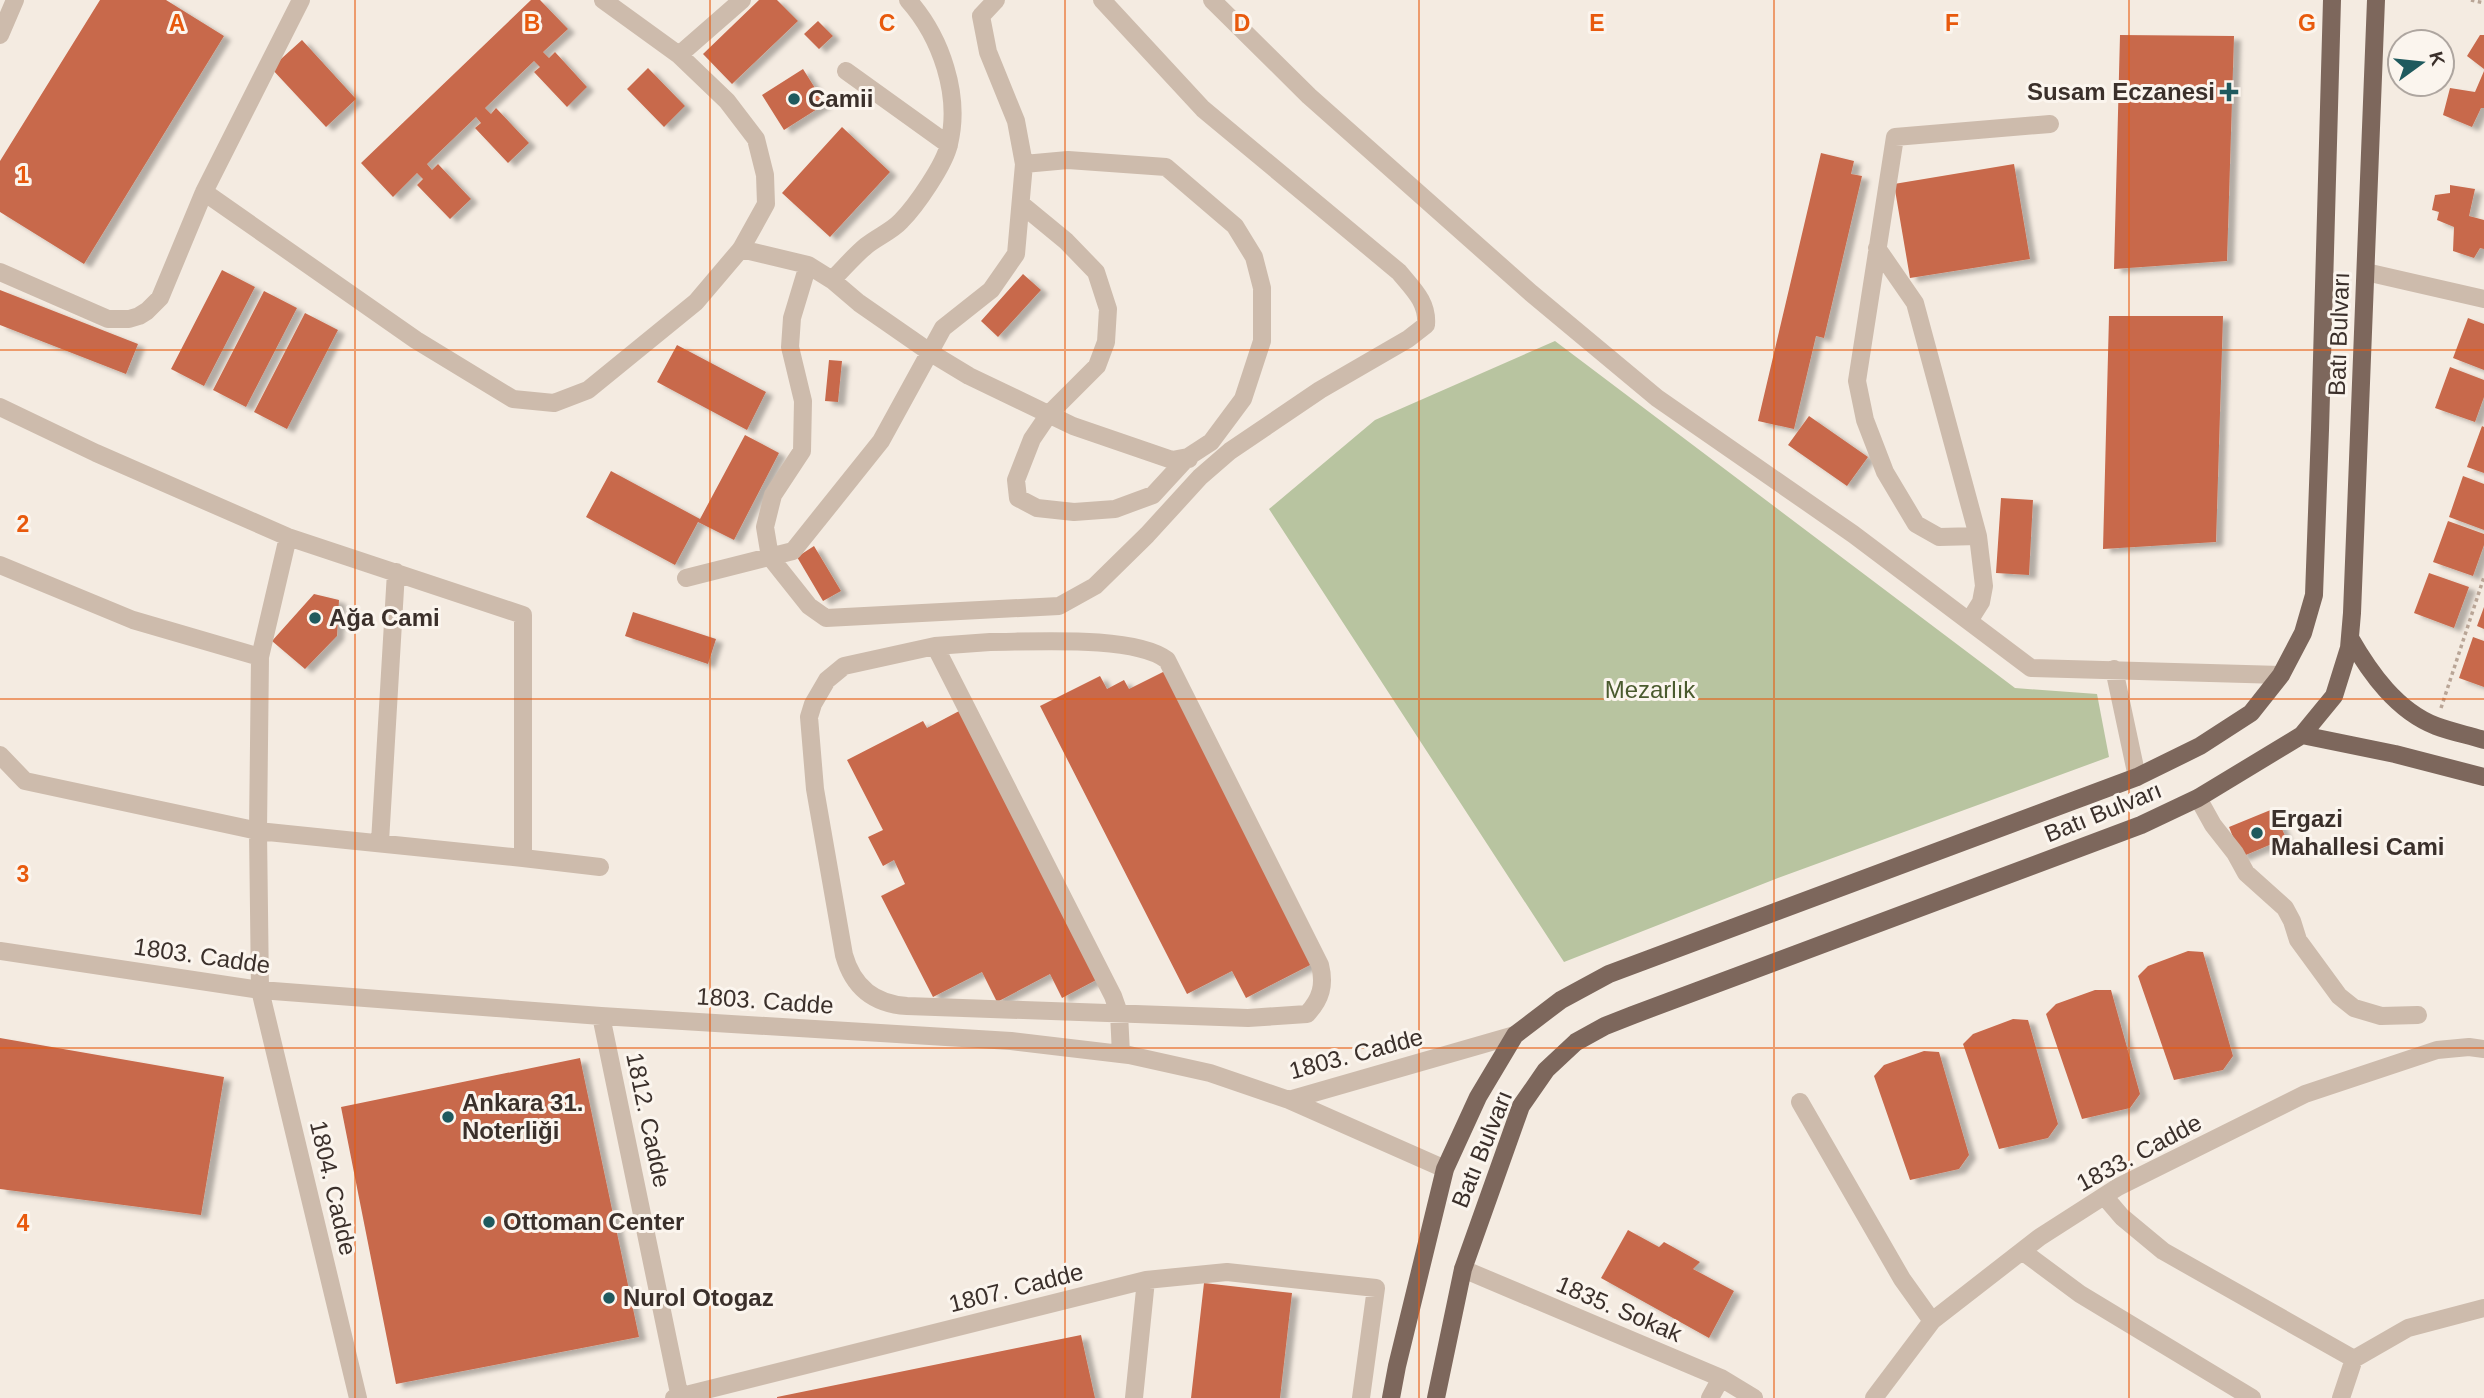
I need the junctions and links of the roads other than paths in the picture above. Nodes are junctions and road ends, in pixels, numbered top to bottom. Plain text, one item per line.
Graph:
1 (15, 0) edge
2 (300, 0) edge
3 (603, 0) edge
4 (742, 0) edge
5 (908, 0) edge
6 (996, 0) edge
7 (1102, 0) edge
8 (1212, 0) edge
9 (2332, 0) edge
10 (2376, 0) edge
11 (0, 35) edge
12 (680, 55) junction
13 (846, 71) dead end
14 (2050, 124) dead end
15 (949, 145) junction
16 (1024, 164) junction
17 (204, 192) junction
18 (1021, 204) junction
19 (1877, 248) junction
20 (741, 249) junction
21 (808, 265) junction
22 (0, 272) edge
23 (2366, 272) junction
24 (832, 280) junction
25 (2484, 299) edge
26 (931, 353) junction
27 (0, 407) edge
28 (1049, 414) junction
29 (1188, 457) junction
30 (1200, 477) junction
31 (1978, 536) junction
32 (288, 537) junction
33 (770, 557) junction
34 (0, 565) edge
35 (396, 572) junction
36 (686, 578) dead end
37 (1969, 621) junction
38 (2350, 638) junction
39 (935, 646) junction
40 (260, 657) junction
41 (2114, 669) junction
42 (2281, 675) junction
43 (2302, 734) junction
44 (2484, 740) edge
45 (0, 755) edge
46 (2137, 777) junction
47 (2484, 777) edge
48 (2198, 799) junction
49 (258, 831) junction
50 (380, 842) junction
51 (523, 858) junction
52 (600, 867) dead end
53 (0, 951) edge
54 (260, 990) junction
55 (1119, 1013) junction
56 (2418, 1015) dead end
57 (601, 1016) junction
58 (1515, 1035) junction
59 (2484, 1049) edge
60 (1121, 1054) junction
61 (1289, 1100) junction
62 (1800, 1102) dead end
63 (1445, 1169) junction
64 (2104, 1196) junction
65 (2022, 1251) junction
66 (1463, 1269) junction
67 (1146, 1280) junction
68 (2484, 1308) edge
69 (1932, 1321) junction
70 (2354, 1359) junction
71 (1721, 1378) junction
72 (358, 1398) edge
73 (678, 1398) edge
74 (1133, 1398) edge
75 (1360, 1398) edge
76 (1391, 1398) edge
77 (1436, 1398) edge
78 (1710, 1398) edge
79 (1754, 1398) edge
80 (1874, 1398) edge
81 (2252, 1398) edge
82 (2341, 1398) edge

1 - 11 street
2 - 17 street
3 - 12 street
4 - 12 street
5 - 15 street
6 - 16 street
7 - 30 street
8 - 37 street
9 - 42 main road, Batı Bulvarı
10 - 23 main road, Batı Bulvarı
12 - 20 street
13 - 15 street
14 - 19 street
15 - 24 street
16 - 18 street
16 - 29 street
17 - 20 street
17 - 22 street
18 - 26 street
18 - 28 street
19 - 31 street
19 - 31 street
20 - 21 street
21 - 24 street
21 - 33 street
23 - 25 street
23 - 38 main road, Batı Bulvarı
24 - 26 street
26 - 28 street
26 - 33 street
27 - 32 street
28 - 29 street
28 - 29 street
29 - 30 street
30 - 33 street
31 - 37 street
32 - 35 street
32 - 40 street, 1804. Cadde
33 - 36 street
34 - 40 street
35 - 50 street
35 - 51 street
37 - 41 street
38 - 43 main road, Batı Bulvarı
38 - 44 main road
39 - 55 street
39 - 55 street
39 - 55 street
40 - 49 street, 1804. Cadde
41 - 42 street
41 - 46 street
42 - 46 main road, Batı Bulvarı
43 - 47 main road
43 - 48 main road, Batı Bulvarı
45 - 49 street
46 - 58 main road, Batı Bulvarı
48 - 56 street
48 - 66 main road, Batı Bulvarı
49 - 50 street
49 - 54 street, 1804. Cadde
50 - 51 street
51 - 52 street
53 - 54 street, 1803. Cadde
54 - 57 street, 1803. Cadde
54 - 72 street, 1804. Cadde
55 - 60 street
57 - 60 street, 1803. Cadde
57 - 73 street, 1812. Cadde
58 - 61 street, 1803. Cadde
58 - 63 main road, Batı Bulvarı
59 - 64 street, 1833. Cadde
60 - 61 street, 1803. Cadde
61 - 63 street
62 - 69 street
63 - 76 main road, Batı Bulvarı
64 - 65 street, 1833. Cadde
64 - 70 street
65 - 69 street, 1833. Cadde
65 - 81 street
66 - 71 street, 1835. Sokak
66 - 77 main road, Batı Bulvarı
67 - 73 street, 1807. Cadde
67 - 74 street
67 - 75 street, 1807. Cadde
68 - 70 street
69 - 80 street, 1833. Cadde
70 - 82 street
71 - 78 street
71 - 79 street, 1835. Sokak

